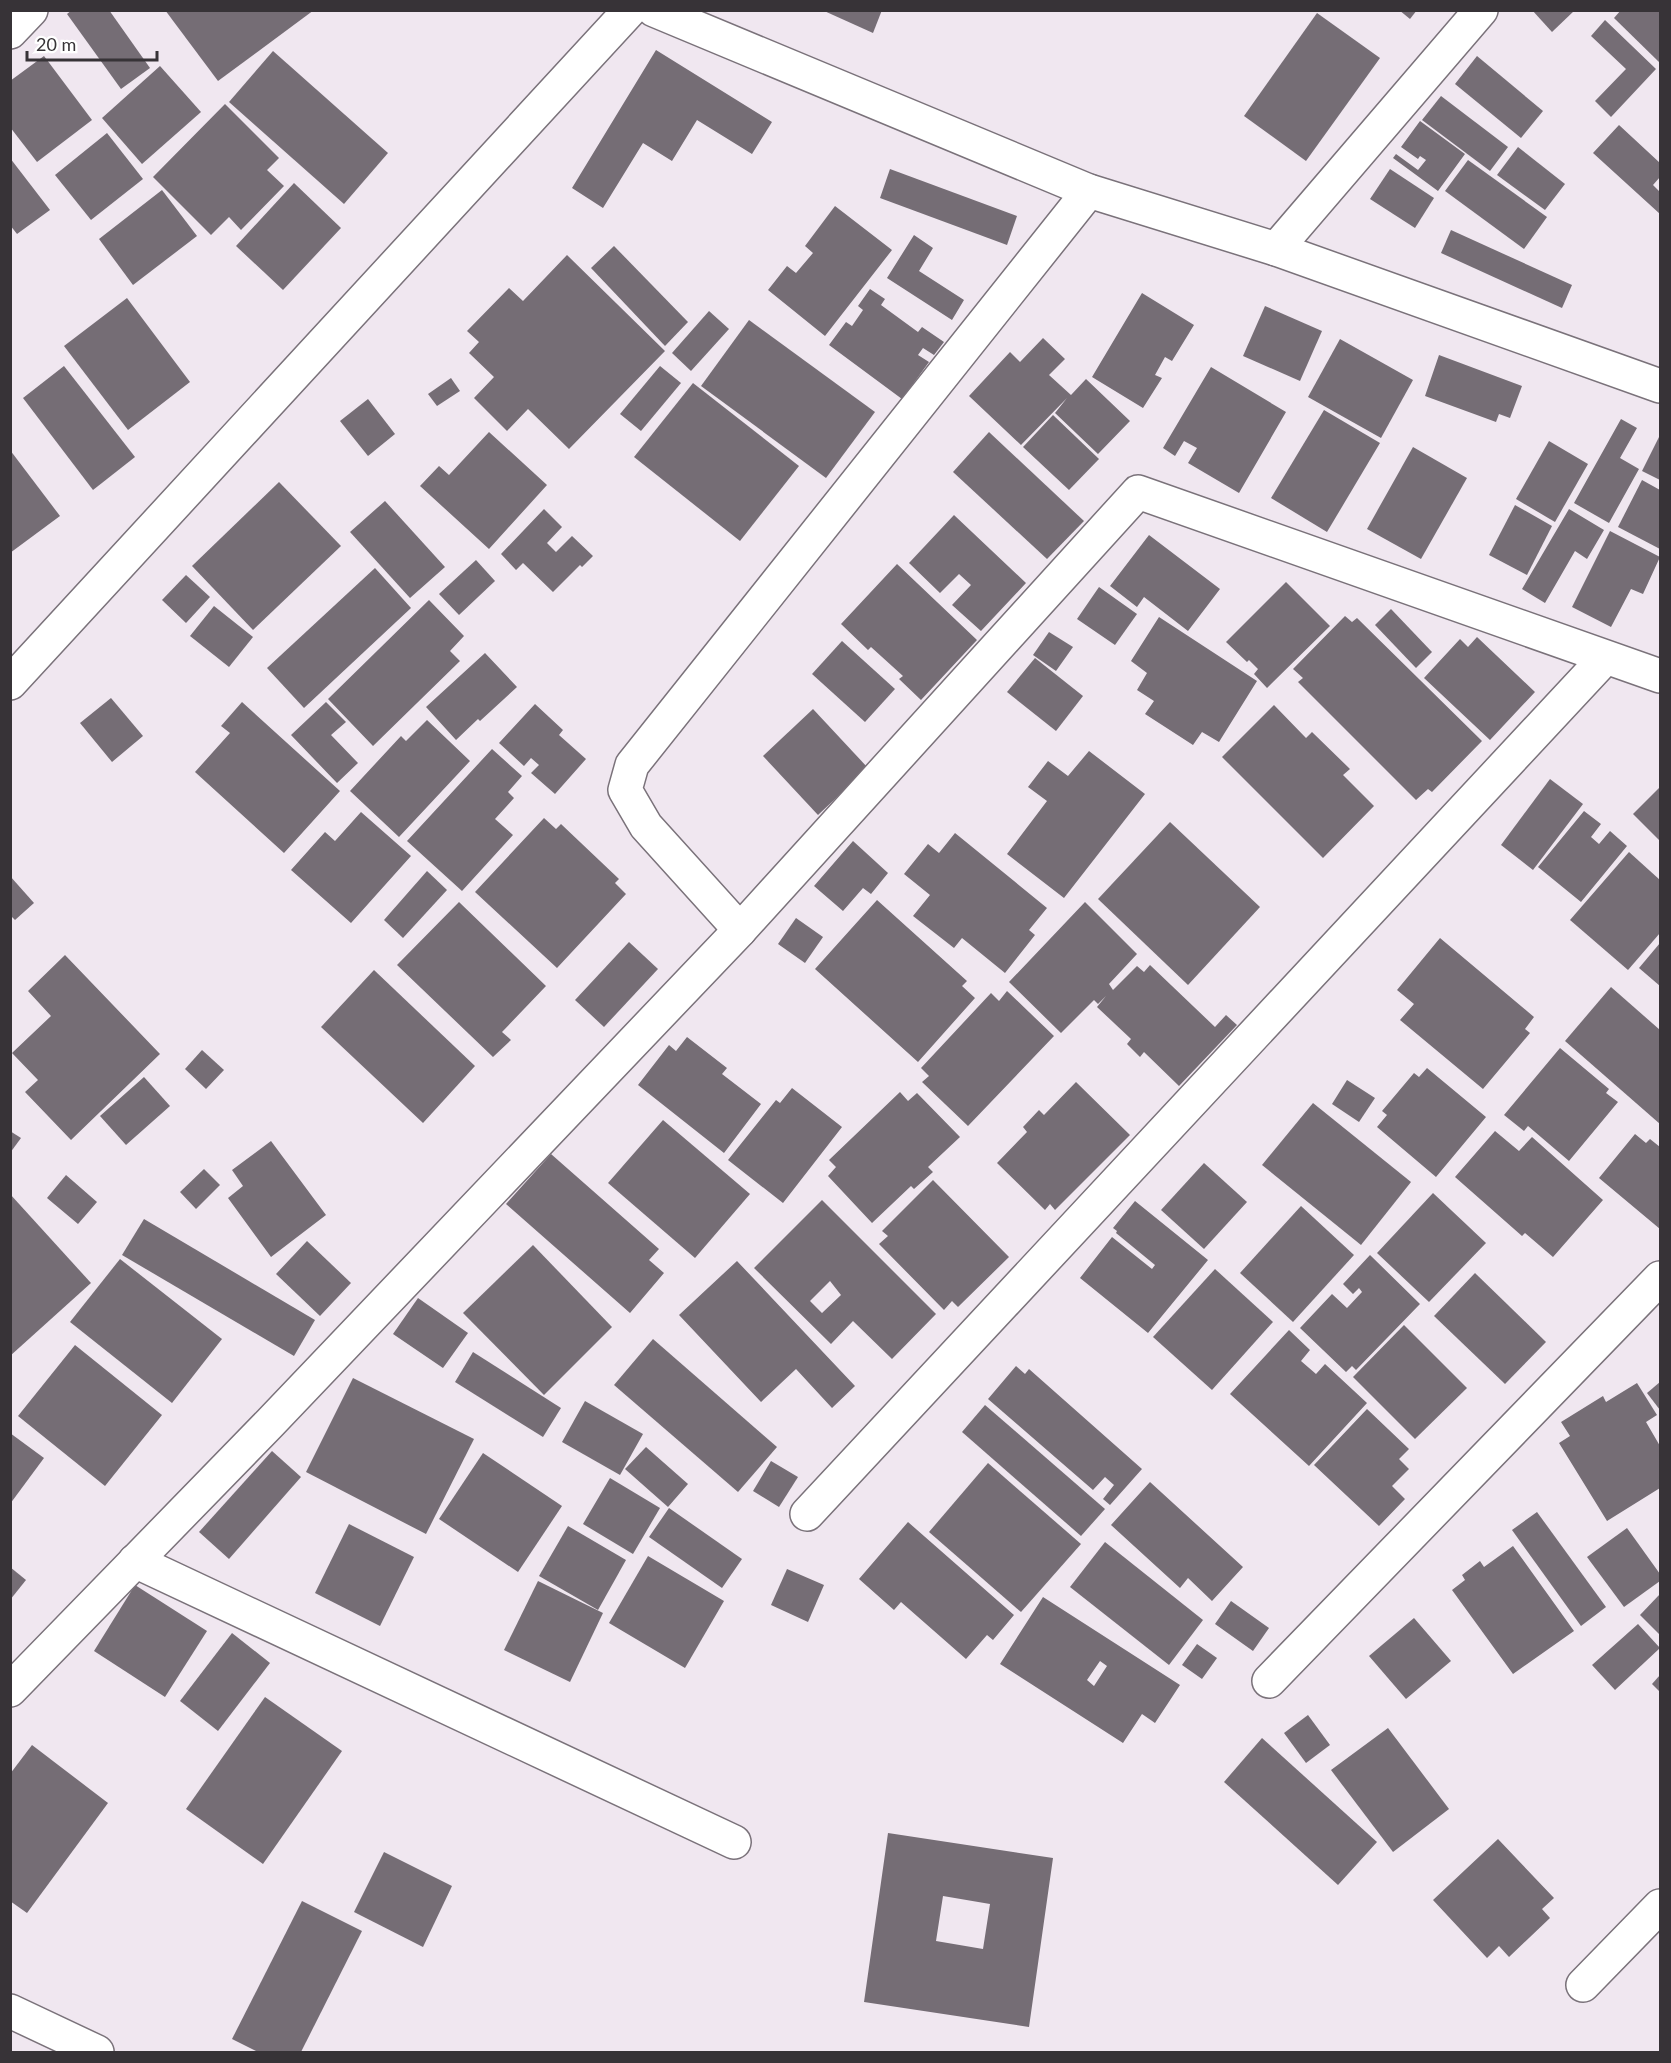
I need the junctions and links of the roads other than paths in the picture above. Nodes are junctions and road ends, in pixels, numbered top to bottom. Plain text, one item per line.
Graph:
1 (31, 10) edge
2 (630, 10) edge
3 (654, 10) edge
4 (1481, 10) edge
5 (10, 32) edge
6 (1089, 191) junction
7 (1276, 249) junction
8 (1660, 386) edge
9 (1605, 657) junction
10 (1660, 676) edge
11 (10, 683) edge
12 (740, 930) junction
13 (1660, 1278) edge
14 (807, 1514) dead end
15 (135, 1561) junction
16 (1269, 1681) dead end
17 (10, 1690) edge
18 (734, 1842) dead end
19 (1660, 1906) edge
20 (1583, 1984) dead end
21 (10, 2011) edge
22 (97, 2052) edge

1 - 5 street
2 - 11 street
3 - 6 street
4 - 7 street
6 - 7 street
6 - 12 street
7 - 8 street
9 - 10 street
9 - 12 street
9 - 14 street
12 - 15 street
13 - 16 street
15 - 17 street
15 - 18 street
19 - 20 street
21 - 22 street

